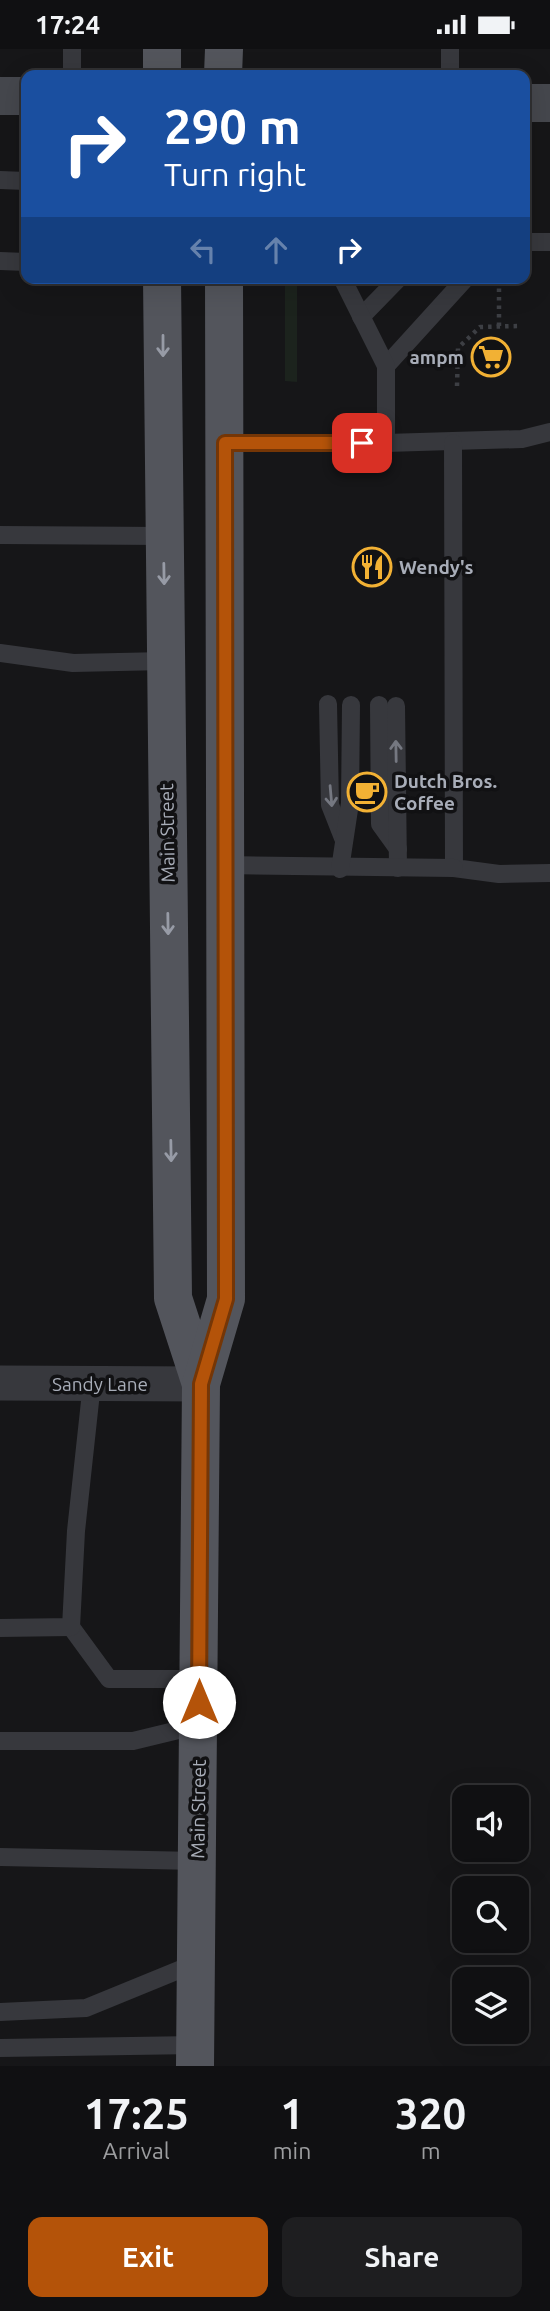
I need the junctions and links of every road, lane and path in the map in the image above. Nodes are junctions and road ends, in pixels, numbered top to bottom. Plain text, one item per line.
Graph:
1 (72, 49) edge
2 (162, 49) edge
3 (224, 49) edge
4 (450, 49) edge
5 (72, 70) edge
6 (162, 70) edge
7 (223, 70) edge
8 (450, 70) edge
9 (0, 96) edge
10 (21, 96) edge
11 (530, 103) edge
12 (550, 103) edge
13 (0, 180) edge
14 (21, 181) edge
15 (530, 242) edge
16 (550, 242) edge
17 (0, 261) edge
18 (21, 262) edge
19 (162, 284) edge
20 (224, 284) edge
21 (345, 284) edge
22 (393, 284) edge
23 (461, 284) edge
24 (499, 284) edge
25 (361, 317) junction
26 (520, 326) dead end
27 (499, 327) junction
28 (386, 366) junction
29 (457, 386) dead end
30 (550, 432) edge
31 (225, 443) junction
32 (386, 443) junction
33 (453, 443) junction
34 (0, 535) edge
35 (164, 536) junction
36 (0, 653) edge
37 (165, 661) junction
38 (328, 704) dead end
39 (351, 705) dead end
40 (387, 706) dead end
41 (343, 838) junction
42 (224, 865) junction
43 (398, 868) junction
44 (454, 868) junction
45 (340, 869) junction
46 (550, 873) edge
47 (92, 1383) junction
48 (0, 1384) edge
49 (201, 1384) junction
50 (71, 1627) junction
51 (0, 1628) edge
52 (200, 1679) junction
53 (199, 1725) junction
54 (0, 1741) edge
55 (0, 1857) edge
56 (198, 1861) junction
57 (197, 1963) junction
58 (0, 2012) edge
59 (0, 2048) edge
60 (195, 2056) edge

1 - 5 lane
2 - 6 main road
3 - 7 main road
4 - 8 lane
9 - 10 street
11 - 12 street
13 - 14 lane
15 - 16 lane
17 - 18 lane
19 -> 35 main road, Main Street
20 - 31 main road, Main Street
21 - 25 lane
22 - 25 lane
23 - 28 lane
24 - 27 path
25 - 28 lane
26 - 27 path
27 - 29 path
28 - 32 lane
30 - 33 lane
31 - 32 lane
31 - 42 main road, Main Street
32 - 33 lane
33 - 44 lane
34 - 35 lane
35 -> 37 main road, Main Street
36 - 37 lane
37 -> 49 main road, Main Street
38 -> 41 lane
39 - 41 lane
43 -> 40 lane
41 - 45 lane
42 - 45 lane
42 - 49 main road, Main Street
43 - 44 lane
43 - 45 lane
44 - 46 lane
47 - 48 street, Sandy Lane
47 - 49 street, Sandy Lane
47 - 50 lane
49 - 52 main road, Main Street
50 - 51 lane
50 - 52 lane
52 - 53 main road, Main Street
53 - 54 lane
53 - 56 main road, Main Street
55 - 56 lane
56 - 57 main road, Main Street
57 - 58 lane
57 - 60 main road, Main Street
59 - 60 lane

